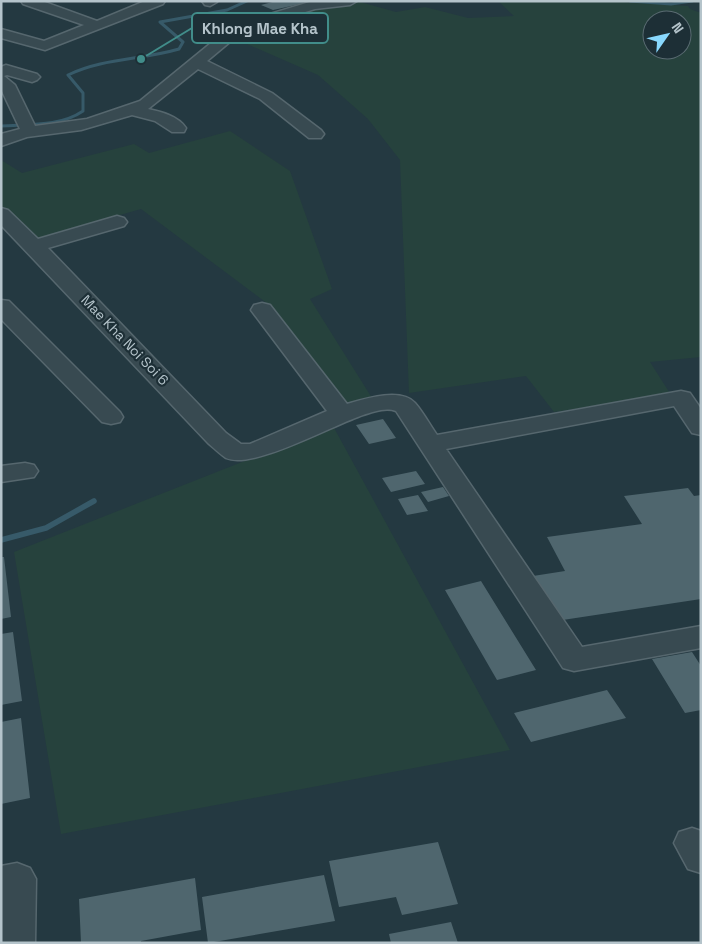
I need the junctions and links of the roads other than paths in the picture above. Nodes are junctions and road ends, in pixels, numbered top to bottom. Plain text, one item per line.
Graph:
1 (28, 1) edge
2 (127, 1) edge
3 (158, 1) edge
4 (350, 1) edge
5 (312, 3) edge
6 (143, 8) junction
7 (96, 25) junction
8 (1, 33) edge
9 (198, 63) junction
10 (2, 73) edge
11 (32, 77) dead end
12 (132, 110) junction
13 (27, 126) junction
14 (178, 128) dead end
15 (315, 134) dead end
16 (1, 141) edge
17 (2, 216) edge
18 (117, 222) dead end
19 (34, 246) junction
20 (1, 306) edge
21 (262, 310) dead end
22 (342, 414) junction
23 (111, 417) dead end
24 (701, 428) edge
25 (431, 444) junction
26 (701, 637) edge
27 (1, 882) edge
28 (15, 943) edge

1 - 7 street
2 - 6 street
3 - 6 street
4 - 5 street
5 - 9 street
6 - 7 street
7 - 8 street
9 - 12 street
9 - 15 street
10 - 11 street
10 - 13 street
12 - 13 street
12 - 14 street
13 - 16 street
17 - 19 street, Mae Kha Noi Soi 6
18 - 19 street
19 - 22 street, Mae Kha Noi Soi 6
20 - 23 street
21 - 22 street
22 - 25 street
24 - 25 street
25 - 26 street
27 - 28 street

